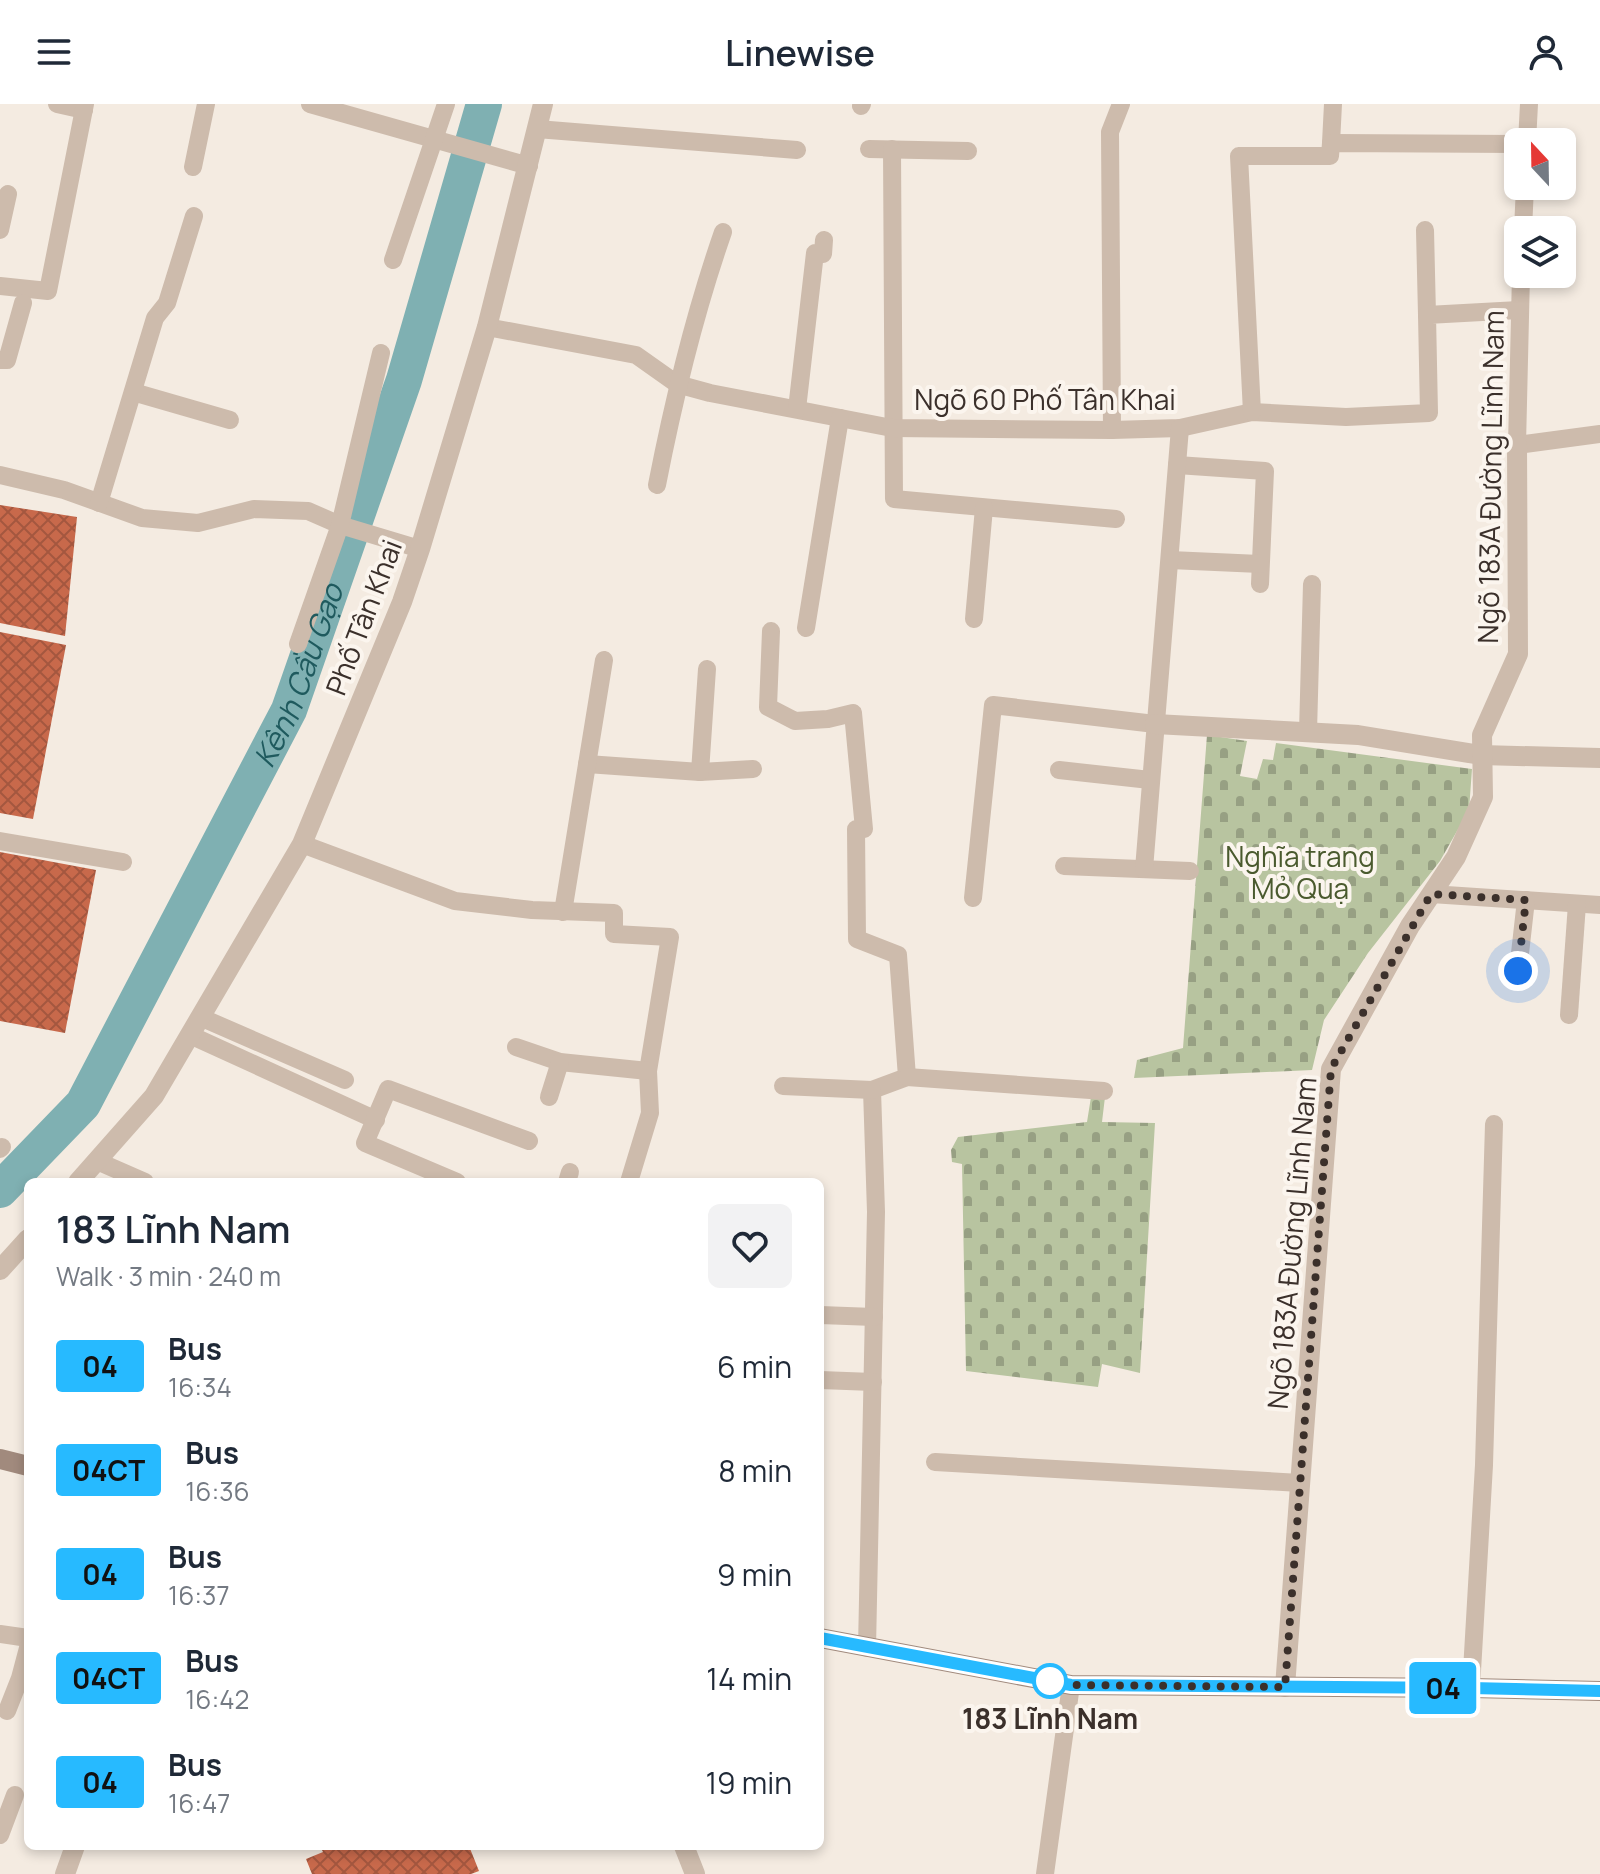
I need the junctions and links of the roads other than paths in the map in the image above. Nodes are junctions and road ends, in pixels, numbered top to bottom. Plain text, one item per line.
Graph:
1 (57, 104) edge
2 (206, 104) edge
3 (310, 104) edge
4 (446, 104) edge
5 (543, 104) edge
6 (1121, 104) edge
7 (1333, 104) edge
8 (1529, 104) edge
9 (85, 107) edge
10 (1528, 128) edge
11 (537, 129) junction
12 (444, 143) junction
13 (1331, 143) junction
14 (1504, 144) edge
15 (869, 149) dead end
16 (892, 149) junction
17 (797, 150) dead end
18 (968, 151) dead end
19 (529, 166) junction
20 (193, 167) dead end
21 (8, 194) dead end
22 (194, 216) dead end
23 (0, 230) edge
24 (1425, 230) dead end
25 (723, 232) dead end
26 (824, 240) dead end
27 (393, 260) dead end
28 (0, 286) edge
29 (1520, 288) edge
30 (23, 303) dead end
31 (1519, 310) junction
32 (1427, 315) junction
33 (487, 327) junction
34 (381, 353) dead end
35 (0, 360) edge
36 (677, 384) junction
37 (133, 392) junction
38 (797, 409) junction
39 (1252, 412) junction
40 (840, 418) junction
41 (230, 420) dead end
42 (892, 428) junction
43 (1180, 428) junction
44 (1112, 430) junction
45 (1600, 434) edge
46 (1517, 445) junction
47 (1177, 465) junction
48 (0, 475) edge
49 (657, 485) dead end
50 (99, 503) junction
51 (984, 508) junction
52 (1116, 519) dead end
53 (343, 525) junction
54 (420, 549) junction
55 (1170, 560) junction
56 (1260, 564) junction
57 (1260, 584) dead end
58 (1312, 584) dead end
59 (974, 619) dead end
60 (806, 628) dead end
61 (771, 631) dead end
62 (298, 644) dead end
63 (604, 660) dead end
64 (707, 669) dead end
65 (1155, 724) junction
66 (1308, 732) junction
67 (1481, 755) junction
68 (1600, 758) edge
69 (587, 764) junction
70 (753, 769) dead end
71 (1059, 770) dead end
72 (700, 772) junction
73 (1150, 780) junction
74 (0, 841) edge
75 (302, 844) junction
76 (123, 862) dead end
77 (1064, 866) dead end
78 (1144, 869) junction
79 (1190, 871) dead end
80 (1431, 894) junction
81 (973, 898) dead end
82 (1526, 900) junction
83 (1577, 904) junction
84 (1600, 905) edge
85 (563, 912) junction
86 (1518, 971) dead end
87 (1569, 1015) dead end
88 (195, 1026) junction
89 (516, 1047) dead end
90 (560, 1062) junction
91 (648, 1071) junction
92 (907, 1077) junction
93 (345, 1080) dead end
94 (783, 1086) dead end
95 (872, 1090) junction
96 (1104, 1091) dead end
97 (549, 1097) dead end
98 (376, 1120) junction
99 (1494, 1124) dead end
100 (529, 1141) dead end
101 (97, 1161) junction
102 (82, 1178) edge
103 (136, 1178) edge
104 (448, 1178) edge
105 (630, 1178) edge
106 (24, 1243) edge
107 (0, 1270) edge
108 (824, 1315) edge
109 (874, 1317) junction
110 (824, 1380) edge
111 (873, 1382) junction
112 (0, 1459) edge
113 (935, 1462) dead end
114 (24, 1465) edge
115 (1300, 1483) junction
116 (0, 1634) edge
117 (24, 1637) edge
118 (824, 1639) edge
119 (867, 1648) junction
120 (24, 1663) edge
121 (1071, 1685) junction
122 (1285, 1687) junction
123 (1471, 1688) junction
124 (1600, 1691) edge
125 (7, 1711) dead end
126 (15, 1795) dead end
127 (0, 1835) edge
128 (74, 1850) edge
129 (686, 1850) edge
130 (65, 1874) edge
131 (695, 1874) edge
132 (1045, 1874) edge

1 - 9 lane
2 - 20 lane
3 - 12 lane
4 - 12 lane
5 - 11 street, Phố Tân Khai
6 - 44 lane
7 - 13 lane
8 - 10 lane
9 - 28 lane
11 - 17 lane
11 - 19 street, Phố Tân Khai
12 - 19 lane
12 - 27 lane
13 - 14 lane
13 - 39 lane
15 - 16 lane
16 - 18 lane
16 - 42 lane
19 - 33 street, Phố Tân Khai
21 - 23 lane
22 - 37 lane
24 - 32 lane
25 - 36 lane
26 - 38 lane
29 - 31 lane, Ngõ 183A Đường Lĩnh Nam
30 - 35 lane
31 - 32 lane
31 - 46 lane, Ngõ 183A Đường Lĩnh Nam
32 - 39 lane, Ngõ 60 Phố Tân Khai
33 - 36 lane, Ngõ 60 Phố Tân Khai
33 - 54 street, Phố Tân Khai
34 - 53 lane
36 - 38 lane, Ngõ 60 Phố Tân Khai
36 - 49 lane
37 - 41 lane
37 - 50 lane
38 - 40 lane, Ngõ 60 Phố Tân Khai
39 - 43 lane, Ngõ 60 Phố Tân Khai
40 - 42 lane, Ngõ 60 Phố Tân Khai
40 - 60 lane
42 - 44 lane, Ngõ 60 Phố Tân Khai
42 - 51 lane
43 - 44 lane, Ngõ 60 Phố Tân Khai
43 - 47 lane
45 - 46 lane
46 - 67 street, Ngõ 183A Đường Lĩnh Nam
47 - 55 lane
47 - 56 lane
48 - 50 lane
50 - 53 lane
51 - 52 lane
51 - 59 lane
53 - 54 lane
53 - 62 lane
54 - 75 street, Phố Tân Khai
55 - 56 lane
55 - 65 lane
56 - 57 lane
58 - 66 lane
61 - 92 lane
63 - 69 lane
64 - 72 lane
65 - 66 street
65 - 73 lane
65 - 81 lane
66 - 67 street
67 - 68 street
67 - 80 street, Ngõ 183A Đường Lĩnh Nam
69 - 72 lane
69 - 85 lane
70 - 72 lane
71 - 73 lane
73 - 78 lane
74 - 76 lane
75 - 85 lane
75 - 88 street, Phố Tân Khai
77 - 78 lane
78 - 79 lane
80 - 82 lane
80 - 115 street, Ngõ 183A Đường Lĩnh Nam
82 - 83 lane
82 - 86 lane
83 - 84 lane
83 - 87 lane
85 - 91 lane
88 - 93 lane
88 - 98 lane
88 - 101 street, Phố Tân Khai
89 - 90 lane
90 - 91 lane
90 - 97 lane
91 - 105 lane
92 - 95 lane
92 - 96 lane
94 - 95 lane
95 - 109 lane
98 - 100 lane
98 - 104 lane
99 - 123 lane
101 - 102 street, Phố Tân Khai
101 - 103 lane
106 - 107 street
108 - 109 lane
109 - 111 lane
110 - 111 lane
111 - 119 lane
112 - 114 main road
113 - 115 lane
115 - 122 street, Ngõ 183A Đường Lĩnh Nam
116 - 117 lane
118 - 119 main road
119 - 121 main road
120 - 125 lane
121 - 122 main road
121 - 132 lane
122 - 123 main road
123 - 124 main road
126 - 127 lane
128 - 130 street
129 - 131 street

